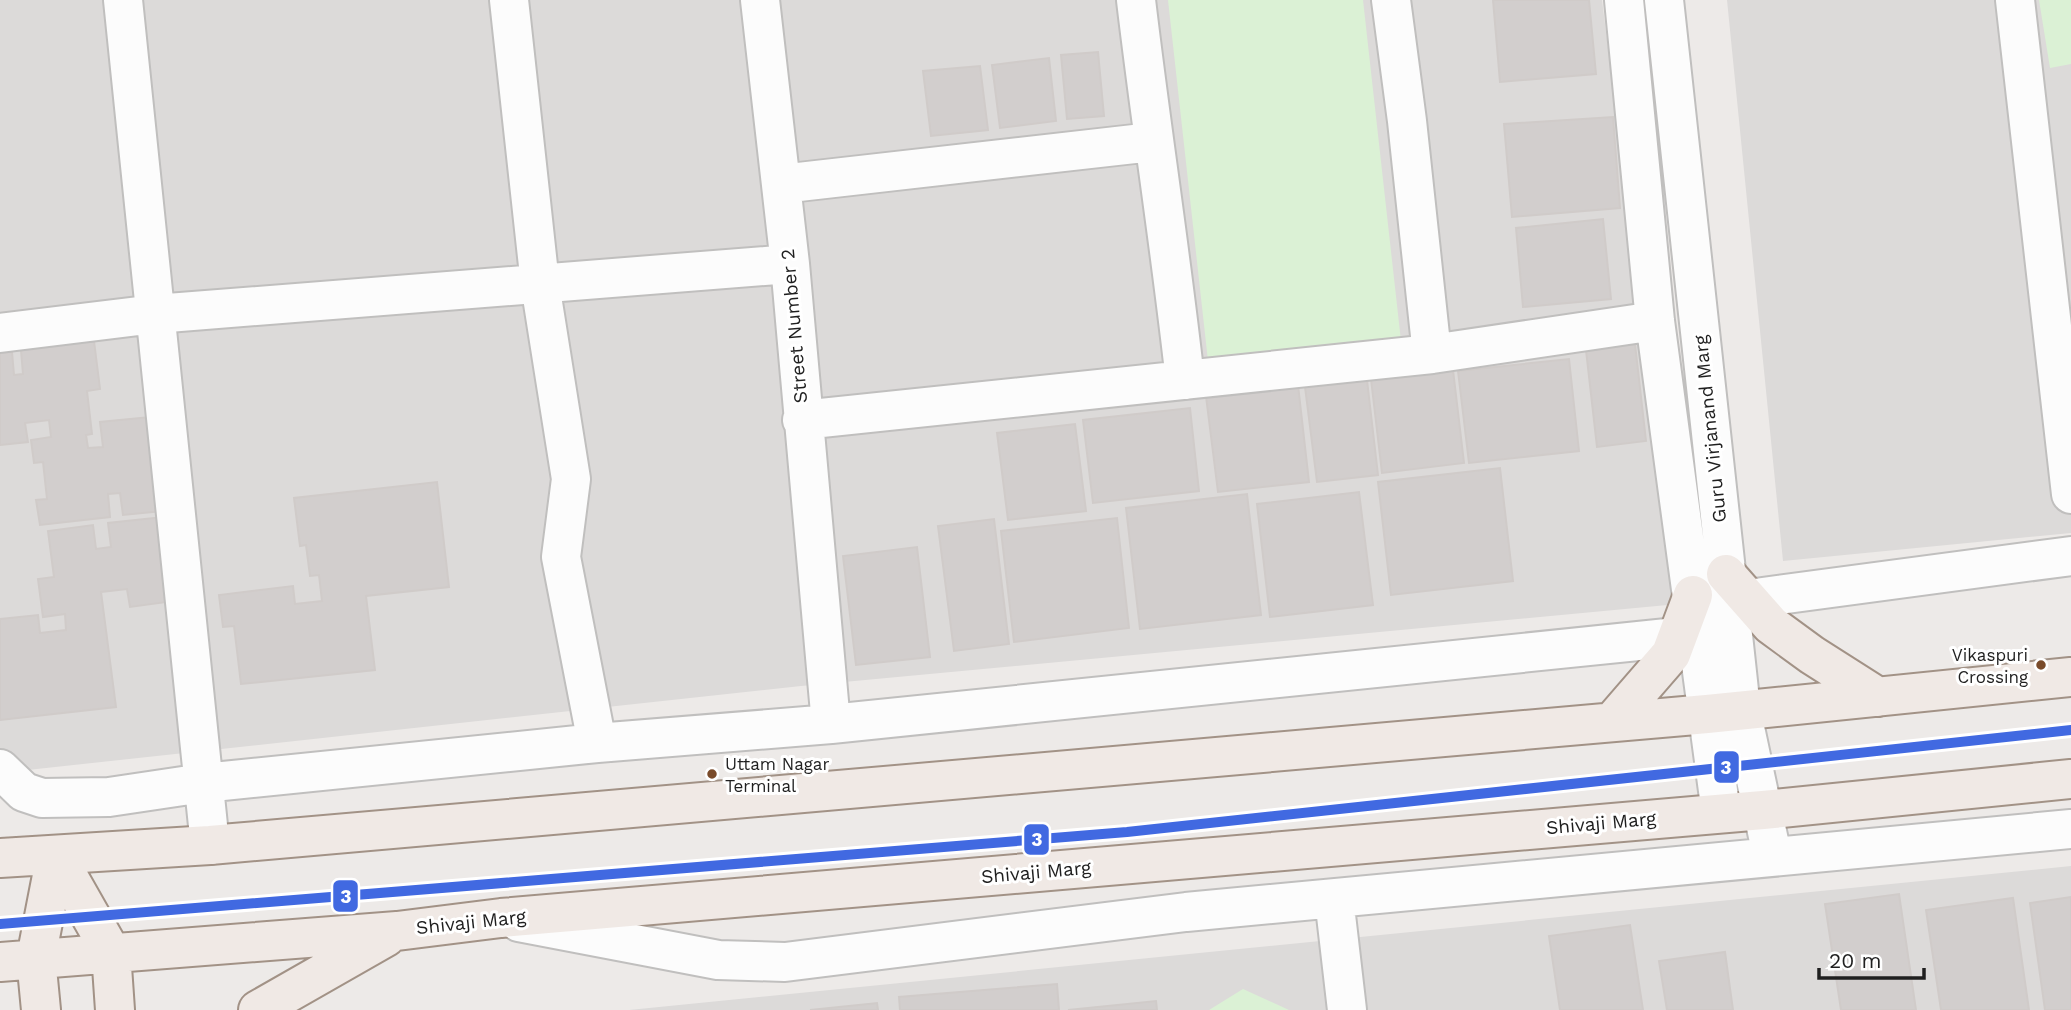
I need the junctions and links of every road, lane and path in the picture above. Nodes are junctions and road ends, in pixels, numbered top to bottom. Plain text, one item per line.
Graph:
1 (123, 0) edge
2 (509, 0) edge
3 (760, 0) edge
4 (1136, 0) edge
5 (1391, 0) edge
6 (1624, 0) edge
7 (1664, 0) edge
8 (2015, 0) edge
9 (1152, 142) junction
10 (780, 184) junction
11 (790, 264) junction
12 (540, 284) junction
13 (155, 314) junction
14 (1655, 321) junction
15 (0, 333) edge
16 (1432, 354) junction
17 (1185, 380) junction
18 (803, 421) junction
19 (2071, 494) edge
20 (2071, 556) edge
21 (1737, 587) junction
22 (1693, 594) junction
23 (1677, 637) junction
24 (2071, 677) edge
25 (1878, 697) junction
26 (1724, 712) junction
27 (1613, 720) junction
28 (831, 724) junction
29 (597, 743) junction
30 (0, 769) edge
31 (2071, 779) edge
32 (203, 783) junction
33 (1763, 810) junction
34 (1721, 813) junction
35 (2071, 829) edge
36 (210, 845) junction
37 (57, 855) junction
38 (1772, 856) junction
39 (0, 858) edge
40 (1334, 898) junction
41 (501, 918) junction
42 (397, 931) junction
43 (111, 952) junction
44 (18, 960) edge
45 (41, 1010) edge
46 (115, 1010) edge
47 (258, 1010) edge
48 (1347, 1010) edge

1 - 13 street
2 - 12 street
3 - 10 street, Street Number 2
4 - 9 street
5 - 16 street
6 - 14 street, Guru Virjanand Marg
7 - 21 street, Guru Virjanand Marg
8 - 19 street
9 - 10 street
9 - 17 street
10 - 11 street, Street Number 2
11 - 12 street
11 - 18 street, Street Number 2
12 - 13 street
12 - 29 street
13 - 15 street
13 - 32 street
14 - 16 street
14 - 22 street, Guru Virjanand Marg
16 - 17 street
17 - 18 street
18 - 28 street, Street Number 2
20 - 21 street
21 - 25 main road
21 - 26 street, Guru Virjanand Marg
22 - 23 main road
22 - 26 street, Guru Virjanand Marg
23 - 27 main road
23 - 28 street
24 - 25 main road
25 - 26 main road
26 - 27 main road
26 - 33 street, Guru Virjanand Marg
26 - 34 street, Guru Virjanand Marg
27 - 36 main road
28 - 29 street
29 - 32 street
30 - 32 street
31 - 33 main road, Shivaji Marg
32 - 36 street
33 - 34 main road, Shivaji Marg
33 - 38 street, Guru Virjanand Marg
34 - 41 main road, Shivaji Marg
35 - 38 street
36 - 37 main road
37 - 39 main road
37 - 43 main road
37 - 44 main road
38 - 40 street
40 - 41 street
40 - 48 street
41 - 42 main road, Shivaji Marg
42 - 43 main road, Shivaji Marg
42 - 47 main road
43 - 44 main road, Shivaji Marg
43 - 46 main road
44 - 45 main road

